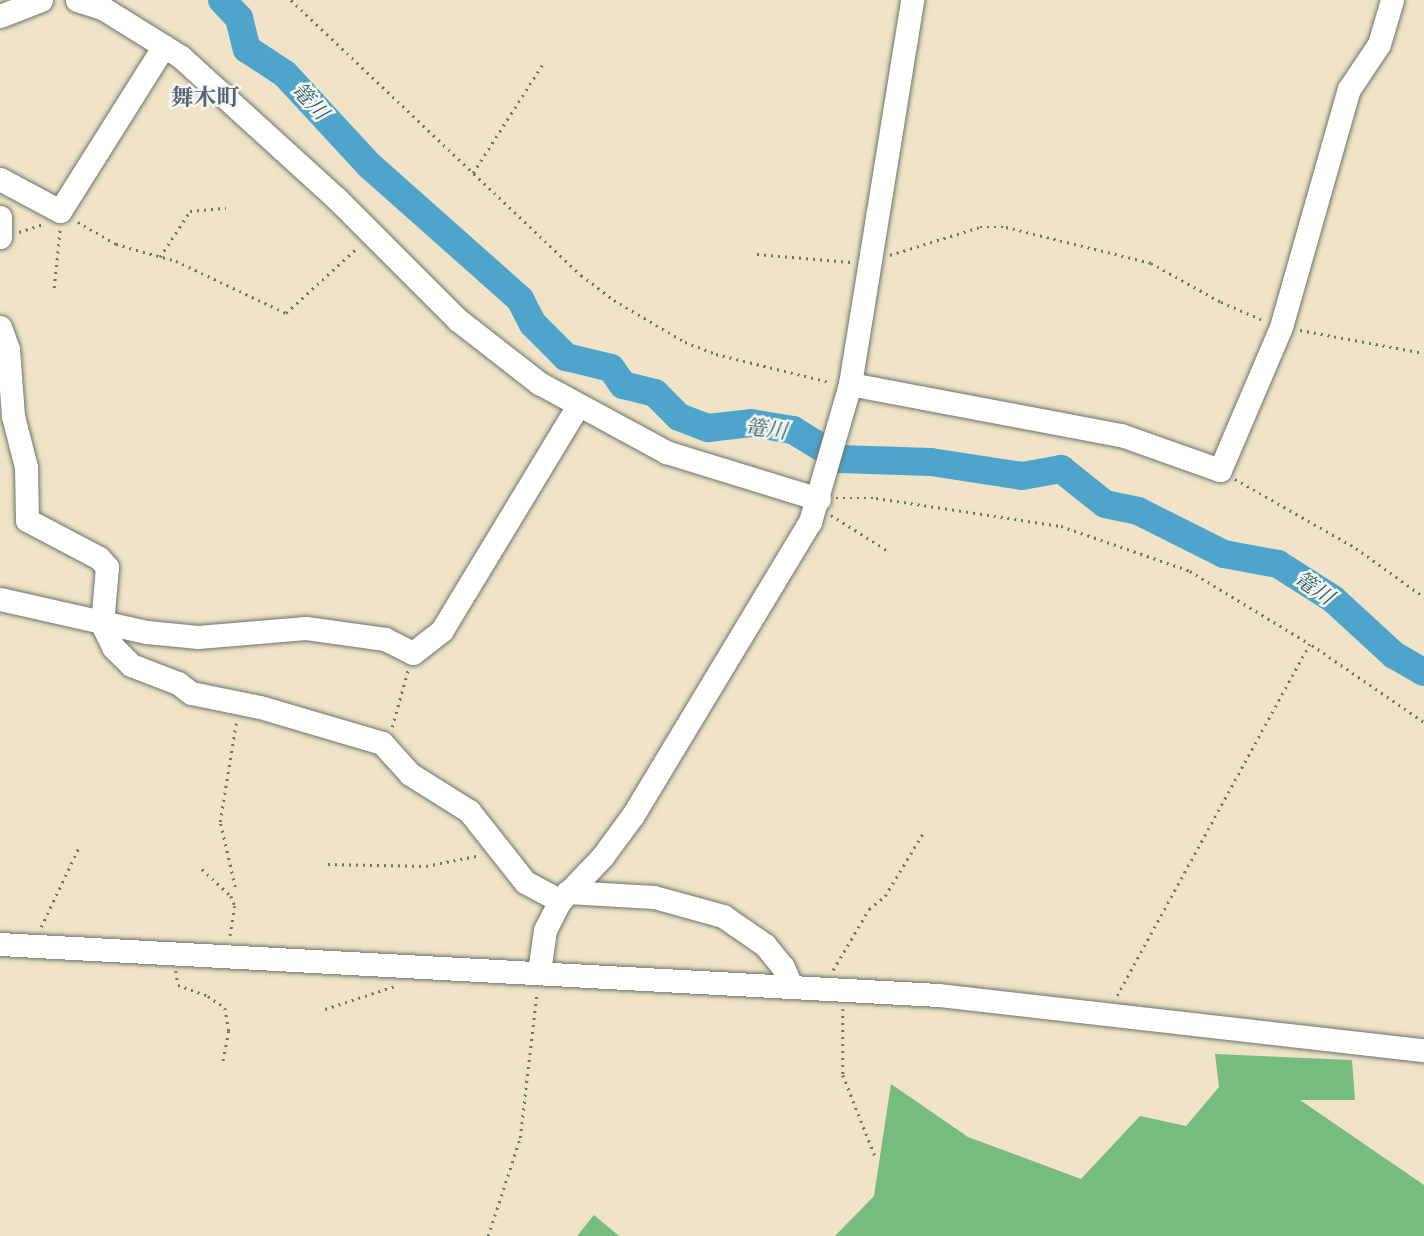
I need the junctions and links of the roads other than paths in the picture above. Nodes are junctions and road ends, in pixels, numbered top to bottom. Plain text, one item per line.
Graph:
1 (41, 0) edge
2 (77, 0) edge
3 (912, 0) edge
4 (1392, 0) edge
5 (0, 16) edge
6 (164, 46) junction
7 (1, 184) edge
8 (0, 217) edge
9 (0, 237) edge
10 (0, 327) edge
11 (848, 388) junction
12 (577, 407) junction
13 (817, 504) junction
14 (0, 599) edge
15 (102, 624) junction
16 (563, 897) junction
17 (0, 944) edge
18 (539, 972) junction
19 (791, 986) junction
20 (1424, 1050) edge

1 - 5 street
2 - 6 street
3 - 11 street
4 - 11 street
6 - 7 street
6 - 12 street
8 - 9 street
10 - 15 street
11 - 13 street
12 - 13 street
12 - 15 street
13 - 16 street
14 - 15 street
15 - 16 street
16 - 18 street
16 - 19 street
17 - 18 street
18 - 19 street
19 - 20 street

